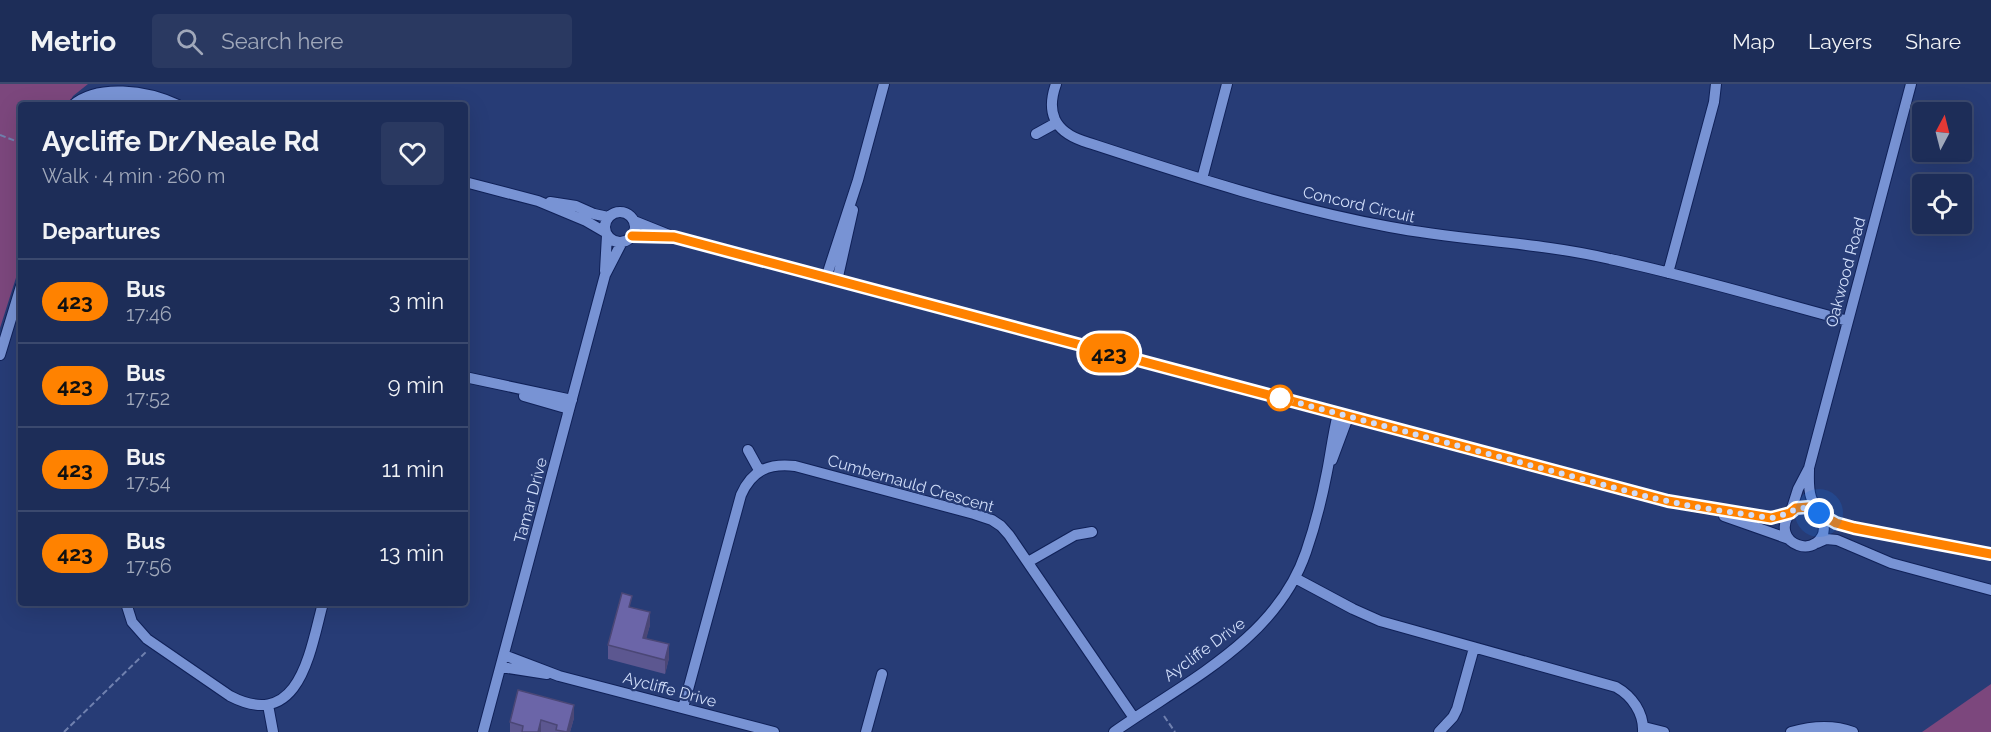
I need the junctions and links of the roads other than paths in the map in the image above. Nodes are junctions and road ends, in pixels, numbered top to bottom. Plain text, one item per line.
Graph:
1 (884, 84) edge
2 (1056, 84) edge
3 (1227, 84) edge
4 (1716, 84) edge
5 (1911, 84) edge
6 (97, 86) junction
7 (102, 99) junction
8 (76, 102) edge
9 (95, 102) edge
10 (154, 102) edge
11 (171, 102) edge
12 (1056, 123) junction
13 (1036, 134) dead end
14 (1202, 179) junction
15 (858, 180) junction
16 (468, 183) edge
17 (538, 201) junction
18 (608, 217) junction
19 (634, 221) junction
20 (606, 233) junction
21 (632, 236) junction
22 (674, 237) junction
23 (622, 242) junction
24 (1668, 273) junction
25 (605, 275) junction
26 (826, 278) junction
27 (837, 281) junction
28 (18, 296) edge
29 (1848, 321) junction
30 (0, 355) edge
31 (468, 378) edge
32 (570, 405) junction
33 (1343, 415) junction
34 (748, 450) dead end
35 (1809, 468) junction
36 (759, 470) junction
37 (1696, 507) junction
38 (1791, 512) junction
39 (1820, 514) junction
40 (1092, 532) dead end
41 (1789, 539) junction
42 (1816, 543) junction
43 (1991, 554) edge
44 (1028, 562) junction
45 (1295, 578) junction
46 (1991, 590) edge
47 (127, 606) edge
48 (322, 606) edge
49 (1474, 648) junction
50 (504, 655) junction
51 (501, 667) junction
52 (882, 674) dead end
53 (559, 676) junction
54 (268, 705) junction
55 (683, 708) junction
56 (1134, 718) junction
57 (1643, 730) edge
58 (273, 732) edge
59 (483, 732) edge
60 (774, 732) edge
61 (866, 732) edge
62 (1114, 732) edge
63 (1439, 732) edge
64 (1664, 732) edge
65 (1791, 732) edge
66 (1852, 732) edge

1 - 15 street
2 - 12 street
3 - 14 street
4 - 24 street
5 - 29 street, Oakwood Road
6 - 7 street
6 - 8 street
6 - 11 street
7 - 9 street
7 - 10 street
12 - 13 street
12 - 14 street, Concord Circuit
14 - 24 street, Concord Circuit
15 - 26 street
15 - 27 street
16 - 17 street
17 - 18 street
17 - 20 street
18 - 19 street
18 - 20 street
19 - 21 street
19 - 22 street
20 - 23 street
20 - 25 street, Tamar Drive
21 - 22 street
21 - 23 street
22 - 26 street
23 - 25 street, Tamar Drive
24 - 29 street, Concord Circuit
25 - 32 street, Tamar Drive
26 - 27 street
27 - 33 street
28 - 30 street
29 - 35 street, Oakwood Road
31 - 32 street
32 - 50 street, Tamar Drive
33 - 37 street
33 - 45 street, Aycliffe Drive
34 - 36 street
35 - 38 street, Oakwood Road
35 - 39 street, Oakwood Road
36 - 44 street, Cumbernauld Crescent
36 - 55 street
37 - 38 street
37 - 41 street
38 - 39 street
38 - 41 street
39 - 42 street
39 - 43 street
40 - 44 street
41 - 42 street
42 - 46 street
44 - 56 street, Cumbernauld Crescent
45 - 49 street
45 - 56 street, Aycliffe Drive
47 - 54 street
48 - 54 street
49 - 57 street
49 - 63 street
50 - 51 street, Tamar Drive
50 - 53 street, Aycliffe Drive
51 - 53 street, Aycliffe Drive
51 - 59 street, Tamar Drive
52 - 61 street
53 - 55 street, Aycliffe Drive
54 - 58 street
55 - 60 street, Aycliffe Drive
56 - 62 street, Aycliffe Drive
57 - 64 street
65 - 66 street

